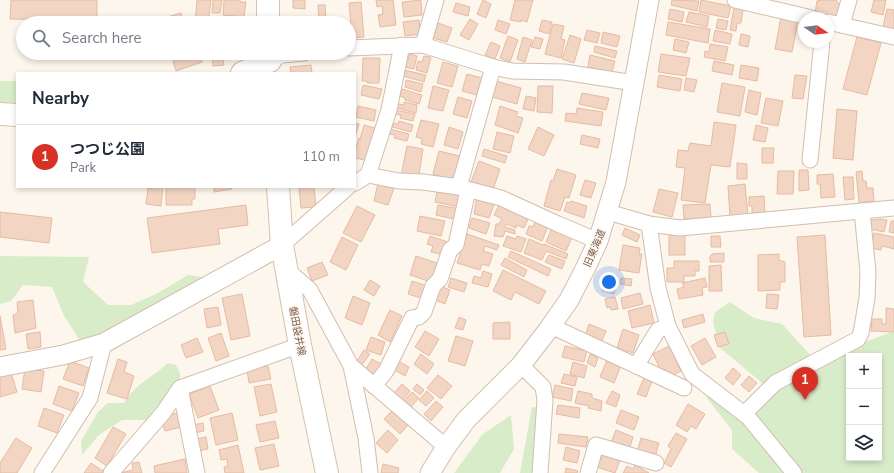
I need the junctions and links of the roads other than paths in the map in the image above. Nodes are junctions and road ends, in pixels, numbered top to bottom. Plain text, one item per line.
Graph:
1 (268, 0) edge
2 (436, 0) edge
3 (649, 0) edge
4 (735, 0) edge
5 (849, 0) edge
6 (798, 15) edge
7 (268, 16) edge
8 (835, 23) edge
9 (894, 37) edge
10 (402, 45) junction
11 (423, 45) junction
12 (356, 48) edge
13 (821, 48) edge
14 (270, 62) edge
15 (492, 67) junction
16 (245, 72) edge
17 (634, 83) junction
18 (0, 114) edge
19 (16, 114) edge
20 (810, 160) dead end
21 (368, 175) junction
22 (356, 182) edge
23 (278, 188) edge
24 (347, 188) edge
25 (464, 188) junction
26 (894, 208) edge
27 (862, 211) junction
28 (608, 212) junction
29 (649, 224) junction
30 (598, 240) junction
31 (282, 245) junction
32 (287, 270) junction
33 (551, 326) junction
34 (668, 326) junction
35 (104, 343) junction
36 (300, 345) junction
37 (521, 365) junction
38 (351, 366) junction
39 (636, 366) junction
40 (0, 367) edge
41 (374, 386) junction
42 (180, 388) junction
43 (684, 388) dead end
44 (744, 414) junction
45 (446, 446) junction
46 (656, 463) dead end
47 (42, 473) edge
48 (111, 473) edge
49 (196, 473) edge
50 (328, 473) edge
51 (370, 473) edge
52 (430, 473) edge
53 (540, 473) edge
54 (588, 473) edge
55 (794, 473) edge

1 - 7 main road
2 - 11 street
3 - 17 street, 旧東海道
4 - 6 street
5 - 8 street
8 - 9 street
10 - 11 street
10 - 12 street
10 - 21 street
11 - 15 street
13 - 20 street
14 - 16 main road
15 - 17 street
15 - 25 street
17 - 28 street, 旧東海道
18 - 19 main road
21 - 22 street
21 - 25 street
23 - 31 main road, 磐田袋井線
24 - 31 street
25 - 30 street
25 - 41 street
26 - 27 street
27 - 29 street
27 - 44 street
28 - 29 street
28 - 30 street, 旧東海道
29 - 34 street
30 - 33 street, 旧東海道
31 - 32 main road, 磐田袋井線
31 - 35 street
32 - 36 main road, 磐田袋井線
32 - 38 street
33 - 37 street, 旧東海道
33 - 39 street
34 - 39 street
34 - 44 street
35 - 40 street
35 - 47 street
36 - 42 street
36 - 50 main road, 磐田袋井線
37 - 45 street, 旧東海道
37 - 53 street
38 - 41 street
38 - 51 street
39 - 43 street
41 - 45 street
42 - 48 street
42 - 49 street
44 - 55 street
45 - 52 street, 旧東海道
46 - 54 street

